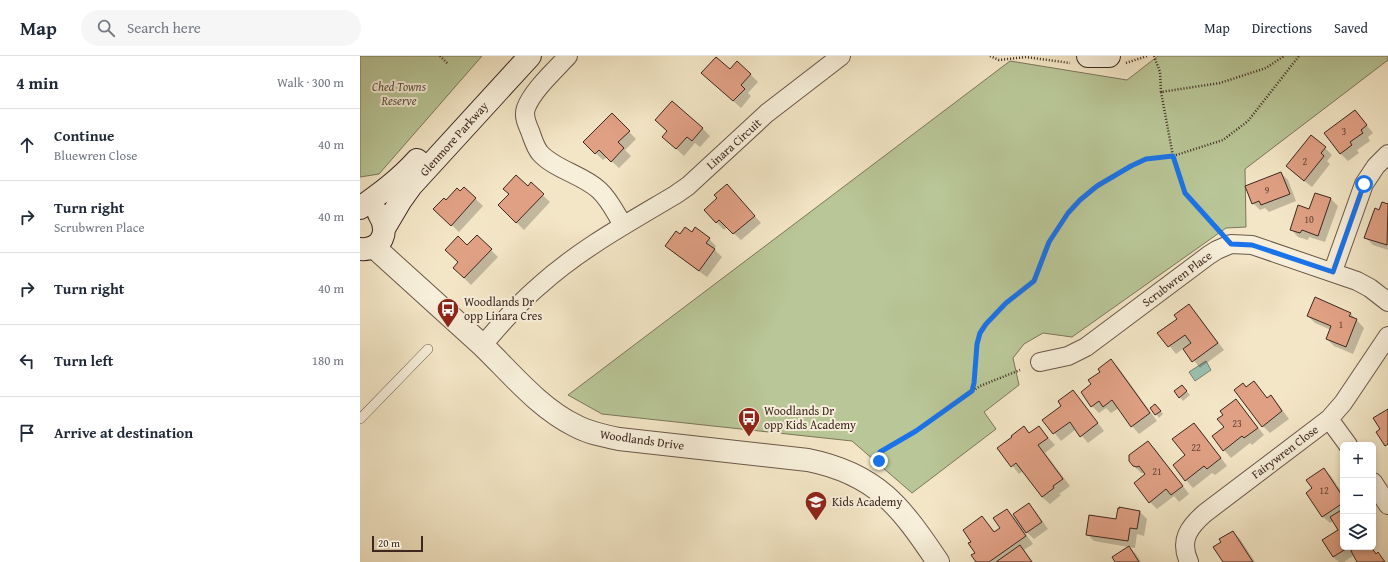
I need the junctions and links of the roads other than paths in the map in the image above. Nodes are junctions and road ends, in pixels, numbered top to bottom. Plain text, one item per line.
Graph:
1 (509, 56) edge
2 (530, 56) edge
3 (568, 56) edge
4 (841, 56) edge
5 (1088, 56) edge
6 (1109, 56) edge
7 (1388, 154) edge
8 (360, 208) edge
9 (623, 225) junction
10 (385, 227) junction
11 (367, 248) edge
12 (1333, 272) junction
13 (1388, 302) edge
14 (1388, 336) edge
15 (482, 346) junction
16 (428, 349) dead end
17 (1040, 362) dead end
18 (360, 419) edge
19 (1328, 419) junction
20 (1346, 442) edge
21 (1376, 487) edge
22 (1388, 505) edge
23 (938, 562) edge
24 (1189, 562) edge

1 - 8 street, Glenmore Parkway
2 - 10 street, Glenmore Parkway
3 - 9 street
4 - 9 street, Linara Circuit
5 - 6 street
7 - 12 street
8 - 10 street
9 - 15 street, Linara Circuit
10 - 11 street, Glenmore Parkway
11 - 15 street, Woodlands Drive
12 - 13 street, Scrubwren Place
12 - 17 street, Scrubwren Place
14 - 19 street, Fairywren Close
15 - 23 street, Woodlands Drive
16 - 18 lane
19 - 20 street
19 - 24 street, Fairywren Close
21 - 22 street

